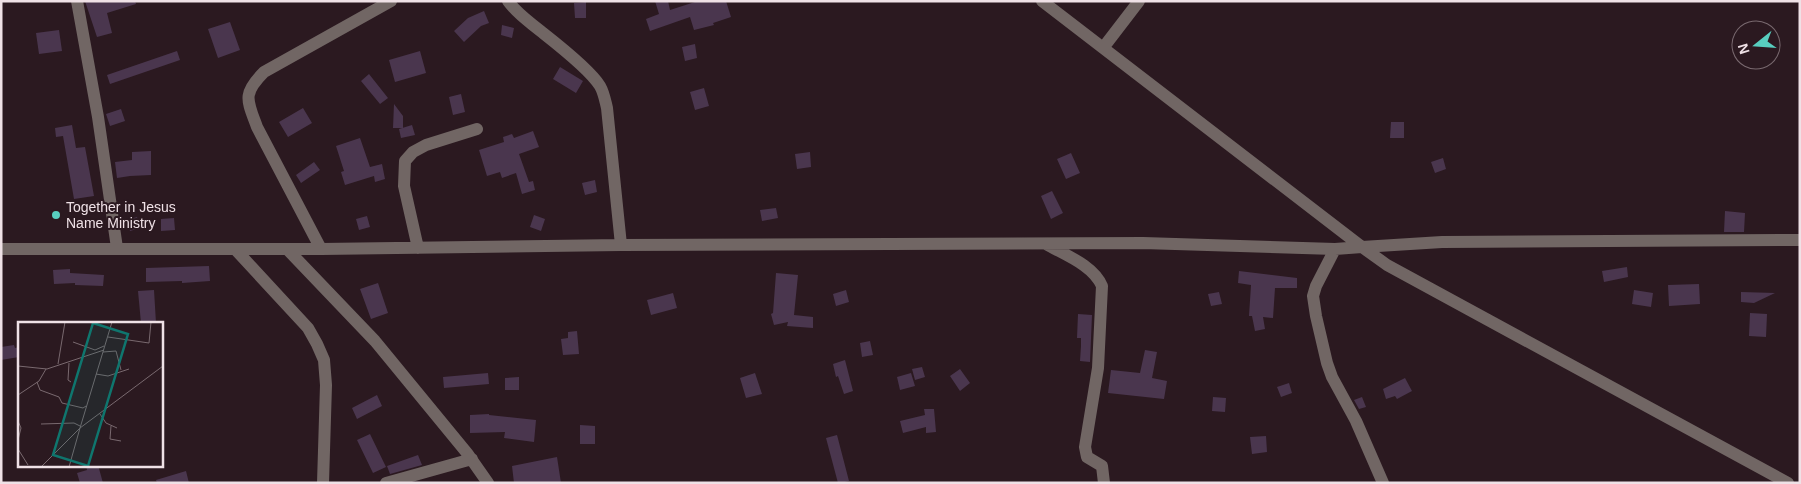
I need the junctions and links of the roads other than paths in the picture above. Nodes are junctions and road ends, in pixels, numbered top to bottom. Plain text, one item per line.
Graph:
1 (77, 1) edge
2 (391, 1) edge
3 (508, 1) edge
4 (1042, 1) edge
5 (1139, 1) edge
6 (1103, 48) junction
7 (478, 129) dead end
8 (1800, 240) edge
9 (1046, 244) junction
10 (622, 245) junction
11 (1362, 247) junction
12 (117, 248) junction
13 (418, 248) junction
14 (1, 249) edge
15 (235, 249) junction
16 (287, 249) junction
17 (321, 249) junction
18 (1334, 249) junction
19 (472, 459) junction
20 (323, 483) edge
21 (386, 483) edge
22 (488, 483) edge
23 (1104, 483) edge
24 (1382, 483) edge
25 (1788, 483) edge

1 - 12 street
2 - 17 street
3 - 10 street
4 - 6 street
5 - 6 street
6 - 11 street
7 - 13 street
8 - 11 street
9 - 10 street
9 - 18 street
9 - 23 street
10 - 13 street
11 - 18 street
11 - 25 street
12 - 14 street
12 - 15 street
13 - 17 street
15 - 16 street
15 - 20 street
16 - 17 street
16 - 19 street
18 - 24 street
19 - 21 street
19 - 22 street

